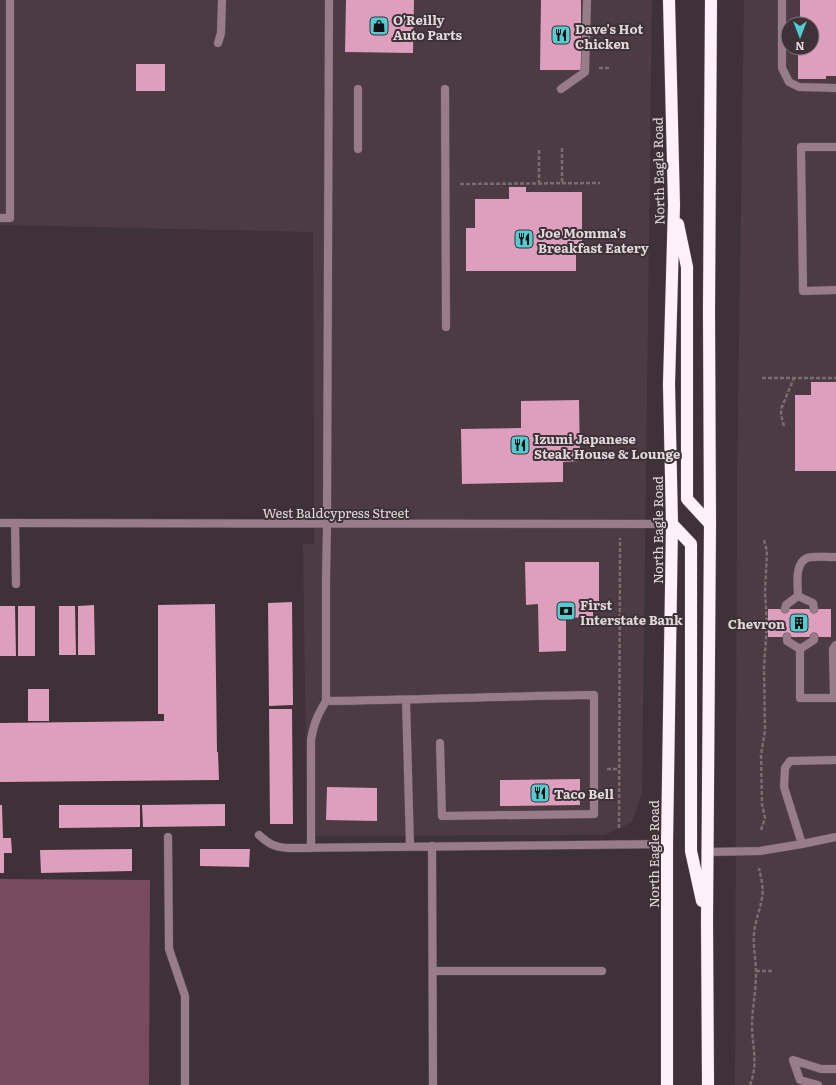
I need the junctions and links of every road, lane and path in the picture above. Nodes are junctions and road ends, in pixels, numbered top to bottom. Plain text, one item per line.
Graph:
1 (10, 0) edge
2 (222, 0) edge
3 (329, 0) edge
4 (587, 0) edge
5 (669, 0) edge
6 (711, 0) edge
7 (782, 0) edge
8 (218, 43) dead end
9 (836, 88) edge
10 (358, 89) dead end
11 (446, 89) dead end
12 (561, 89) dead end
13 (836, 147) edge
14 (539, 148) dead end
15 (562, 148) dead end
16 (358, 149) dead end
17 (600, 183) dead end
18 (460, 184) dead end
19 (539, 184) junction
20 (562, 184) junction
21 (674, 205) junction
22 (0, 218) edge
23 (836, 290) edge
24 (446, 327) dead end
25 (762, 378) dead end
26 (794, 378) junction
27 (836, 378) edge
28 (784, 426) dead end
29 (0, 523) edge
30 (15, 523) junction
31 (328, 524) junction
32 (672, 524) junction
33 (710, 524) junction
34 (620, 538) dead end
35 (764, 540) dead end
36 (836, 557) edge
37 (16, 584) dead end
38 (798, 596) junction
39 (785, 609) dead end
40 (814, 609) dead end
41 (787, 637) dead end
42 (814, 637) dead end
43 (836, 645) edge
44 (800, 649) junction
45 (835, 698) edge
46 (406, 700) junction
47 (326, 701) junction
48 (440, 743) dead end
49 (836, 760) edge
50 (619, 828) dead end
51 (761, 830) dead end
52 (259, 835) dead end
53 (168, 837) dead end
54 (835, 838) edge
55 (667, 844) junction
56 (802, 844) junction
57 (410, 846) junction
58 (432, 846) junction
59 (311, 848) junction
60 (708, 852) junction
61 (759, 868) dead end
62 (707, 921) junction
63 (602, 971) dead end
64 (433, 972) junction
65 (756, 972) junction
66 (772, 972) dead end
67 (836, 1069) edge
68 (185, 1085) edge
69 (433, 1085) edge
70 (667, 1085) edge
71 (708, 1085) edge
72 (750, 1085) edge
73 (818, 1085) edge

1 - 22 street
2 - 8 street
3 - 31 street
4 - 12 street
5 - 21 highway, North Eagle Road
6 - 33 highway
7 - 9 street
10 - 16 street
11 - 24 street
13 - 23 street
14 - 19 path
15 - 20 path
17 - 20 path
18 - 19 path
19 - 20 path
21 - 32 highway, North Eagle Road
21 - 33 highway
25 - 26 path
26 - 27 path
26 - 28 path
29 - 30 street, West Baldcypress Street
30 - 31 street, West Baldcypress Street
30 - 37 street
31 - 32 street, West Baldcypress Street
31 - 47 street
32 - 55 highway, North Eagle Road
32 - 62 highway
33 - 60 highway
34 - 50 path
35 - 51 path
36 - 38 street
38 - 39 street
38 - 40 street
41 - 44 street
42 - 44 street
43 - 45 street
44 - 45 street
46 - 47 street
46 - 48 street
46 - 57 street
47 - 59 street
49 - 56 street
52 - 59 street
53 - 68 street
54 - 56 street
55 - 58 street
55 - 70 highway, North Eagle Road
56 - 60 street
57 - 58 street
57 - 59 street
58 - 64 street
60 - 62 highway
61 - 65 path
62 - 71 highway
63 - 64 street
64 - 69 street
65 - 66 path
65 - 72 path
67 - 73 street

